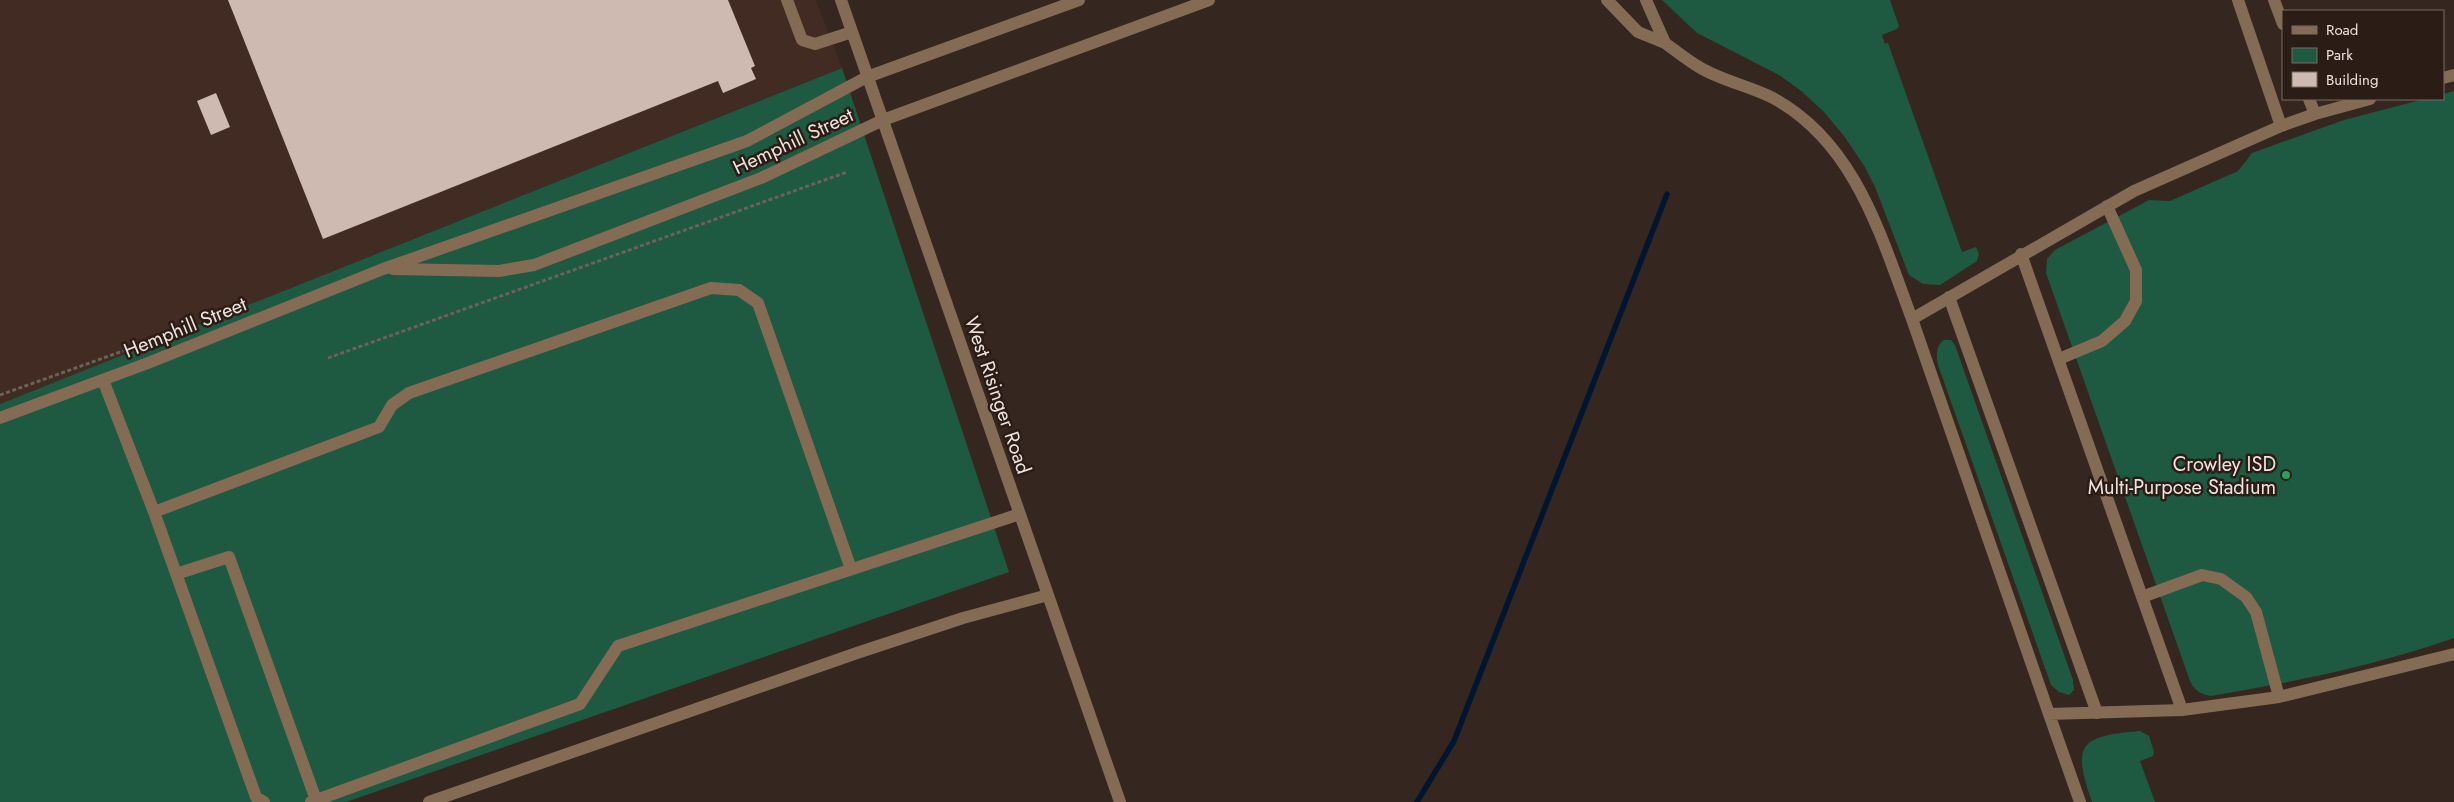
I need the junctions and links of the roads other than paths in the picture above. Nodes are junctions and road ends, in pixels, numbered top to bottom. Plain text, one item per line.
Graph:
1 (787, 0) edge
2 (841, 0) edge
3 (1079, 0) edge
4 (1209, 0) edge
5 (1607, 0) edge
6 (1646, 0) edge
7 (2238, 0) edge
8 (2274, 0) edge
9 (2282, 21) edge
10 (852, 32) junction
11 (1665, 43) junction
12 (867, 77) junction
13 (2309, 100) edge
14 (2366, 100) edge
15 (2315, 114) junction
16 (883, 120) junction
17 (2281, 126) junction
18 (2107, 206) junction
19 (2021, 254) junction
20 (383, 269) junction
21 (1949, 297) junction
22 (1912, 319) junction
23 (2059, 359) junction
24 (103, 380) junction
25 (0, 418) edge
26 (154, 512) junction
27 (1020, 514) junction
28 (851, 569) junction
29 (176, 574) junction
30 (1048, 595) junction
31 (2142, 597) junction
32 (2454, 654) edge
33 (2279, 697) junction
34 (2182, 710) junction
35 (2097, 713) junction
36 (2049, 714) junction
37 (314, 801) edge
38 (264, 802) edge
39 (429, 802) edge
40 (1120, 802) edge
41 (2080, 802) edge

1 - 10 street
2 - 10 street, West Risinger Road
3 - 12 street, Hemphill Street
4 - 16 street, Hemphill Street
5 - 11 street
6 - 11 street
7 - 17 street
8 - 9 street
10 - 12 street, West Risinger Road
11 - 22 street
12 - 16 street, West Risinger Road
12 - 20 street, Hemphill Street
13 - 15 street
14 - 15 street
15 - 17 street
16 - 20 street, Hemphill Street
16 - 27 street, West Risinger Road
17 - 18 street
18 - 19 street
18 - 23 street
19 - 21 street
19 - 23 street
20 - 24 street, Hemphill Street
21 - 22 street
21 - 35 street
22 - 36 street
23 - 31 street
24 - 25 street, Hemphill Street
24 - 26 street
26 - 28 street
26 - 29 street
27 - 28 street
27 - 30 street, West Risinger Road
28 - 37 street
29 - 37 street
29 - 38 street
30 - 39 street
30 - 40 street, West Risinger Road
31 - 33 street
31 - 34 street
32 - 33 street
33 - 34 street
34 - 35 street
35 - 36 street
36 - 41 street

